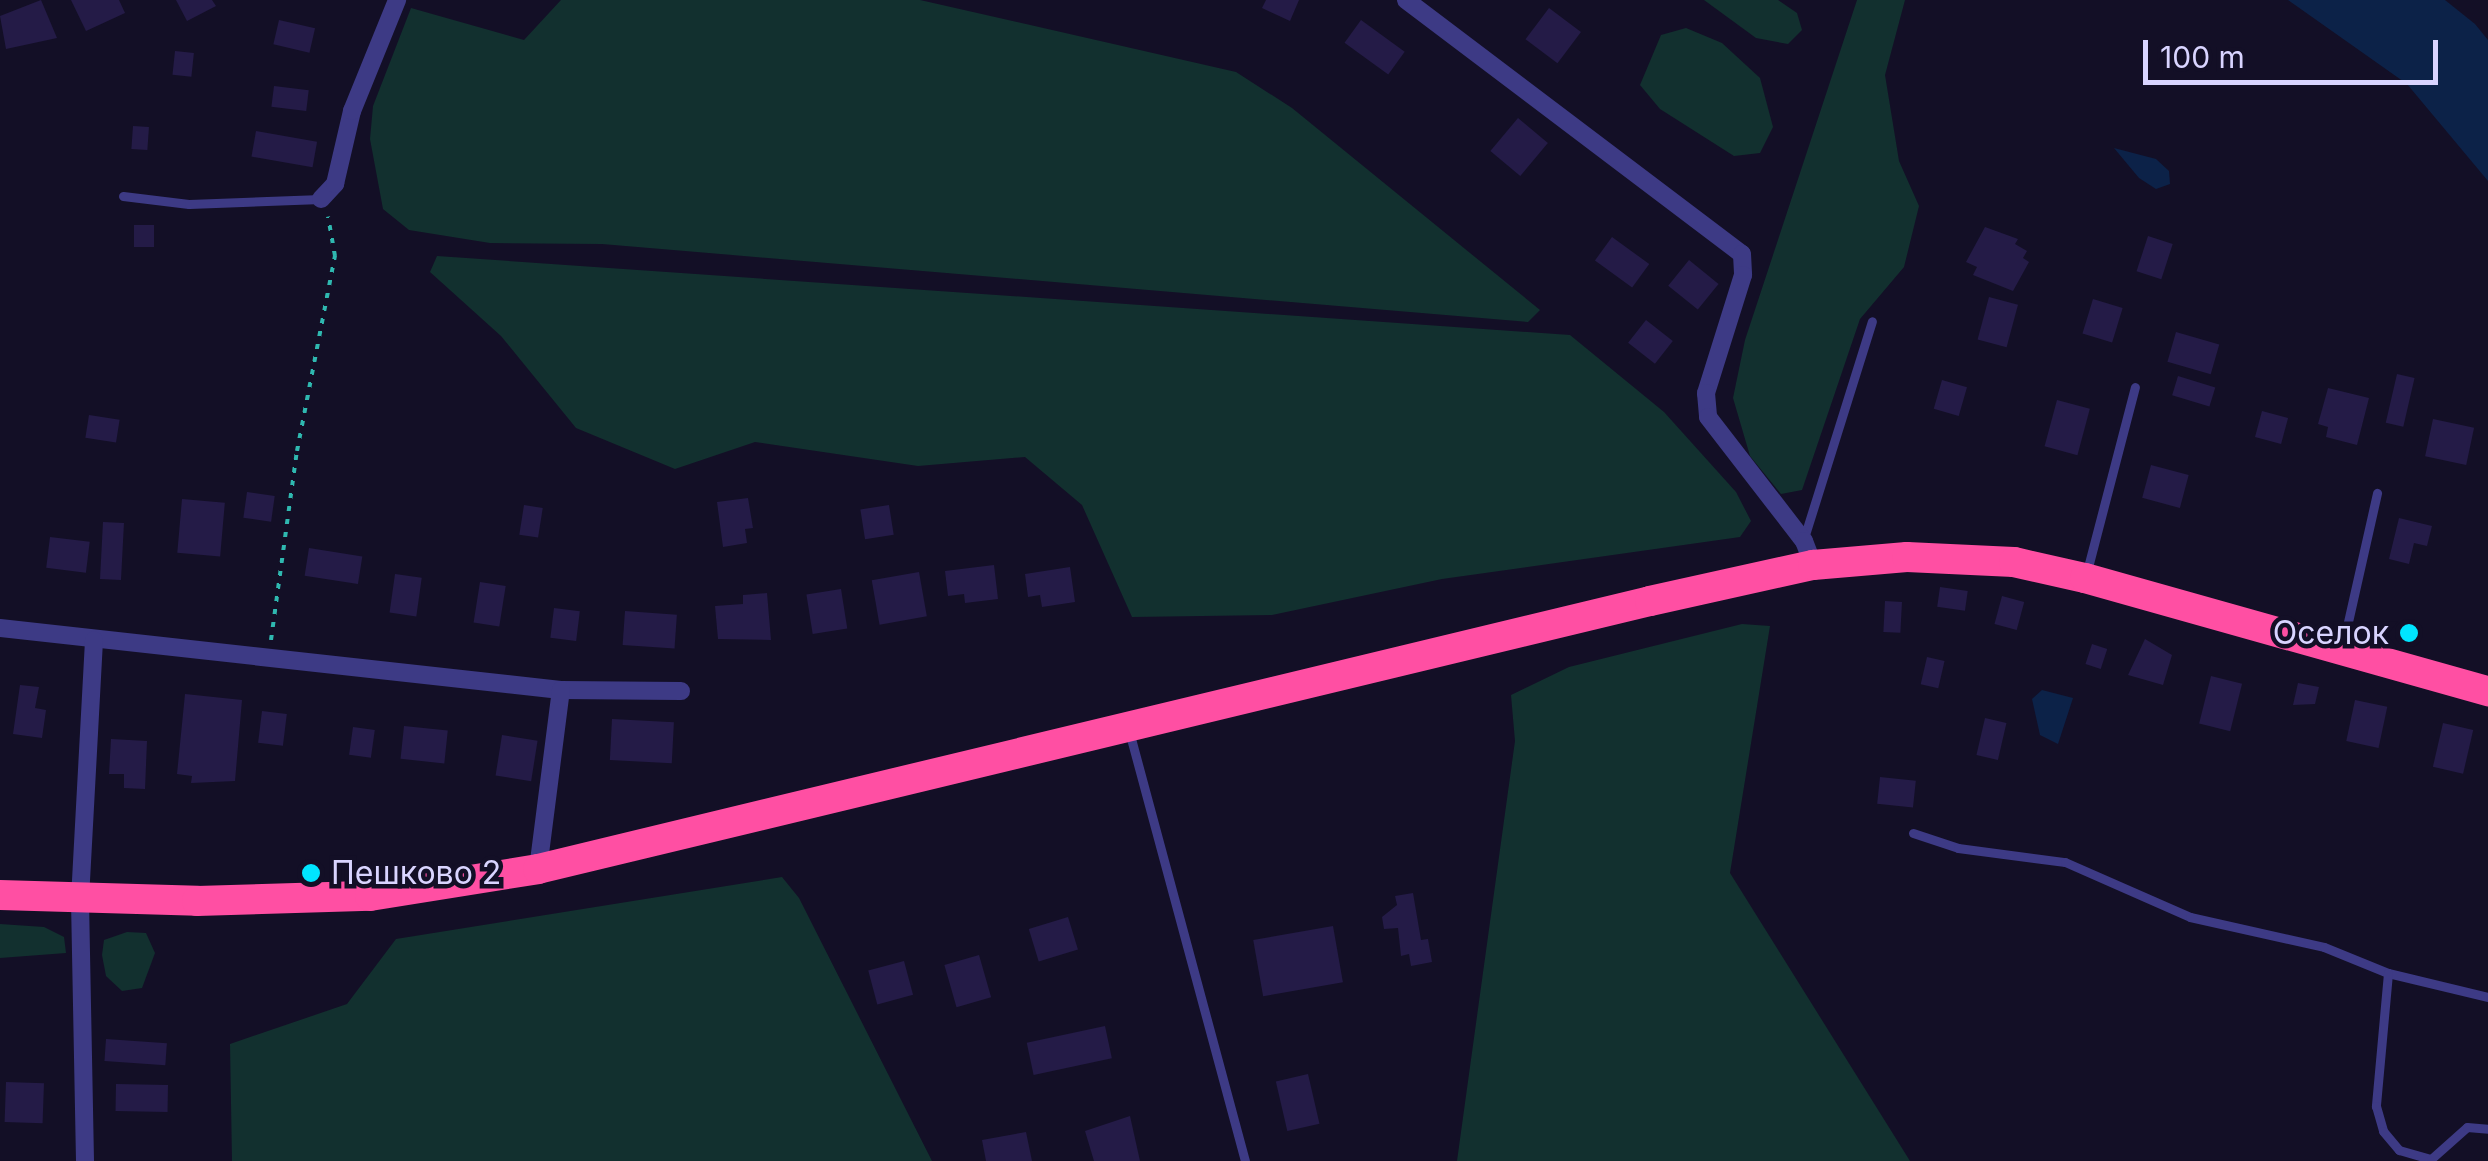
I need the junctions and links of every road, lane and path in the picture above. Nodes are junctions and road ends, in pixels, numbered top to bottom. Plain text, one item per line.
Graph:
1 (397, 0) edge
2 (1406, 0) edge
3 (123, 196) dead end
4 (321, 199) junction
5 (1872, 322) dead end
6 (2135, 387) dead end
7 (2377, 494) dead end
8 (1808, 553) junction
9 (2085, 578) junction
10 (0, 628) edge
11 (94, 640) junction
12 (2341, 651) junction
13 (269, 658) junction
14 (561, 690) junction
15 (681, 691) dead end
16 (2488, 691) edge
17 (1128, 728) junction
18 (1913, 833) dead end
19 (538, 869) junction
20 (0, 895) edge
21 (80, 899) junction
22 (2388, 973) junction
23 (2488, 997) edge
24 (2488, 1129) edge
25 (84, 1161) edge
26 (1246, 1161) edge

1 - 4 street
2 - 8 street
3 - 4 lane
4 - 13 path
5 - 8 lane
6 - 9 lane
7 - 12 lane
8 - 9 highway
8 - 17 highway
9 - 12 highway
10 - 11 street
11 - 13 street
11 - 21 street
12 - 16 highway
13 - 14 street
14 - 15 street
14 - 19 street
17 - 19 highway
17 - 26 lane
18 - 22 lane
19 - 21 highway
20 - 21 highway
21 - 25 street
22 - 23 lane
22 - 24 lane

